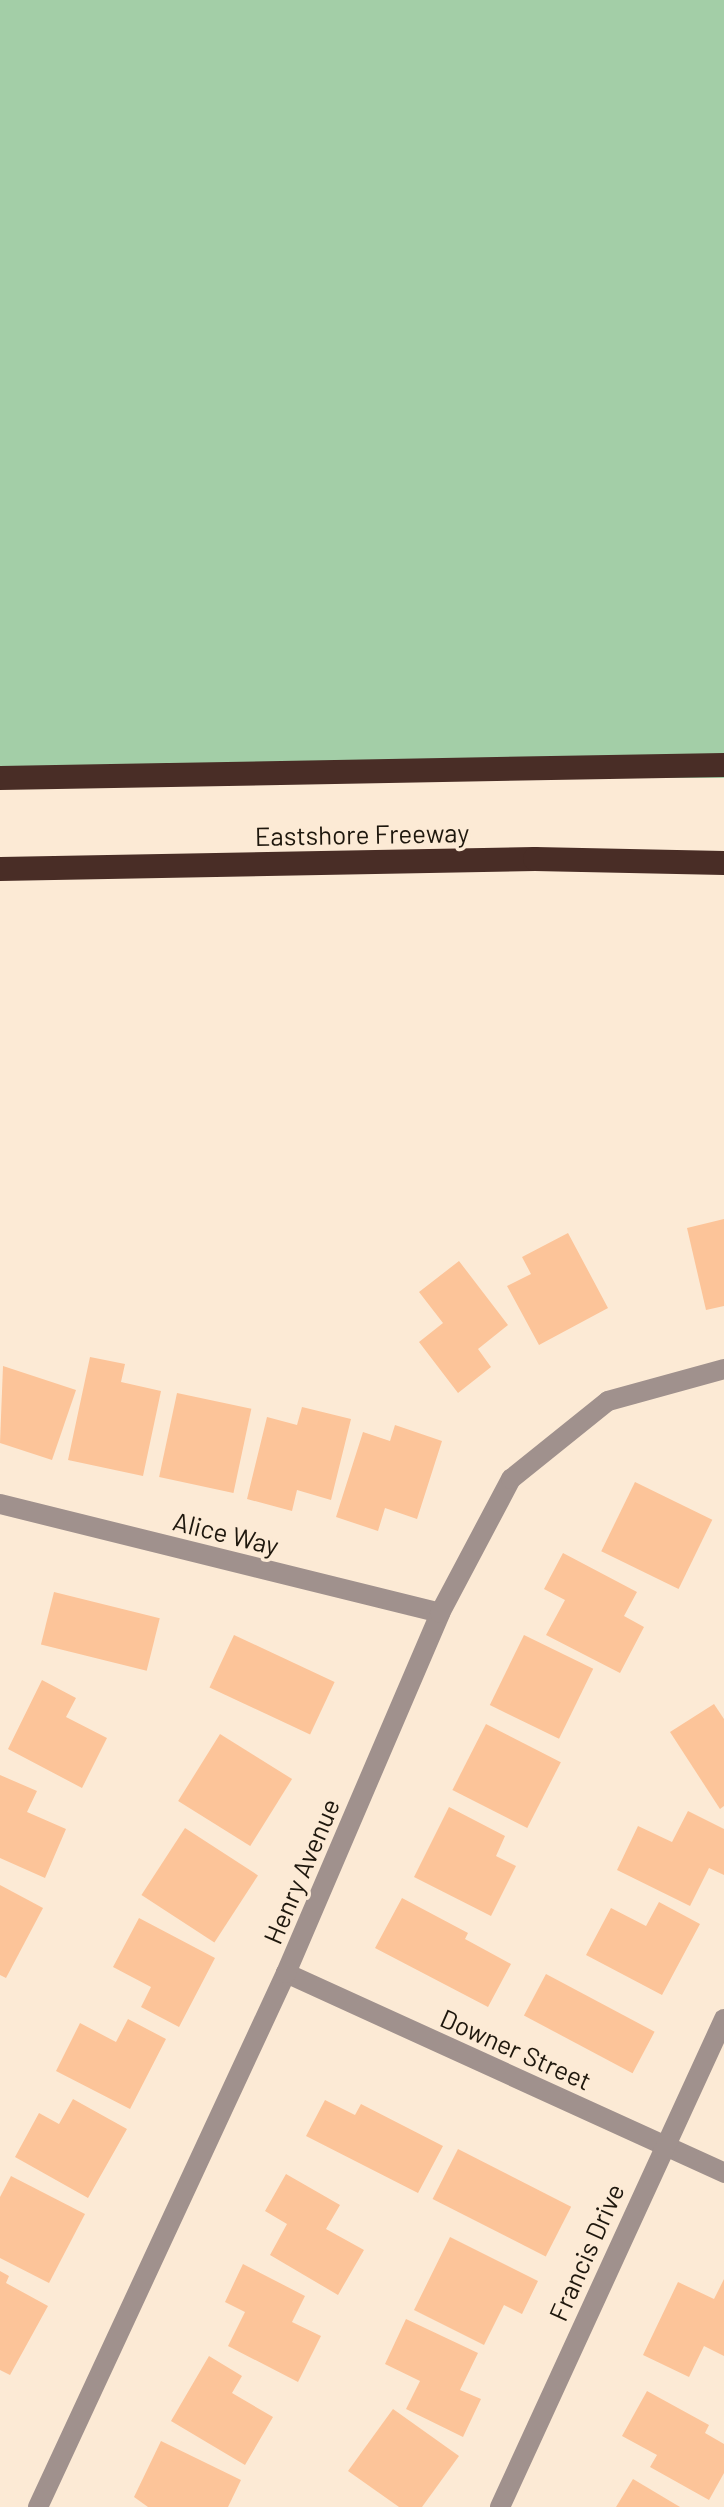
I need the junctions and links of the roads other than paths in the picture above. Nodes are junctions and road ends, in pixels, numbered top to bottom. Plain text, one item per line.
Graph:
1 (724, 765) edge
2 (0, 778) edge
3 (724, 863) edge
4 (0, 869) edge
5 (724, 1369) edge
6 (0, 1504) edge
7 (440, 1613) junction
8 (286, 1973) junction
9 (724, 2019) edge
10 (663, 2145) junction
11 (724, 2173) edge
12 (38, 2507) edge
13 (500, 2507) edge

1 - 2 highway
3 - 4 highway, Eastshore Freeway
5 - 7 street, Henry Avenue
6 - 7 street, Alice Way
7 - 8 street, Henry Avenue
8 - 10 street, Downer Street
8 - 12 street, Henry Avenue
9 - 10 street, Francis Drive
10 - 11 street, Downer Street
10 - 13 street, Francis Drive

